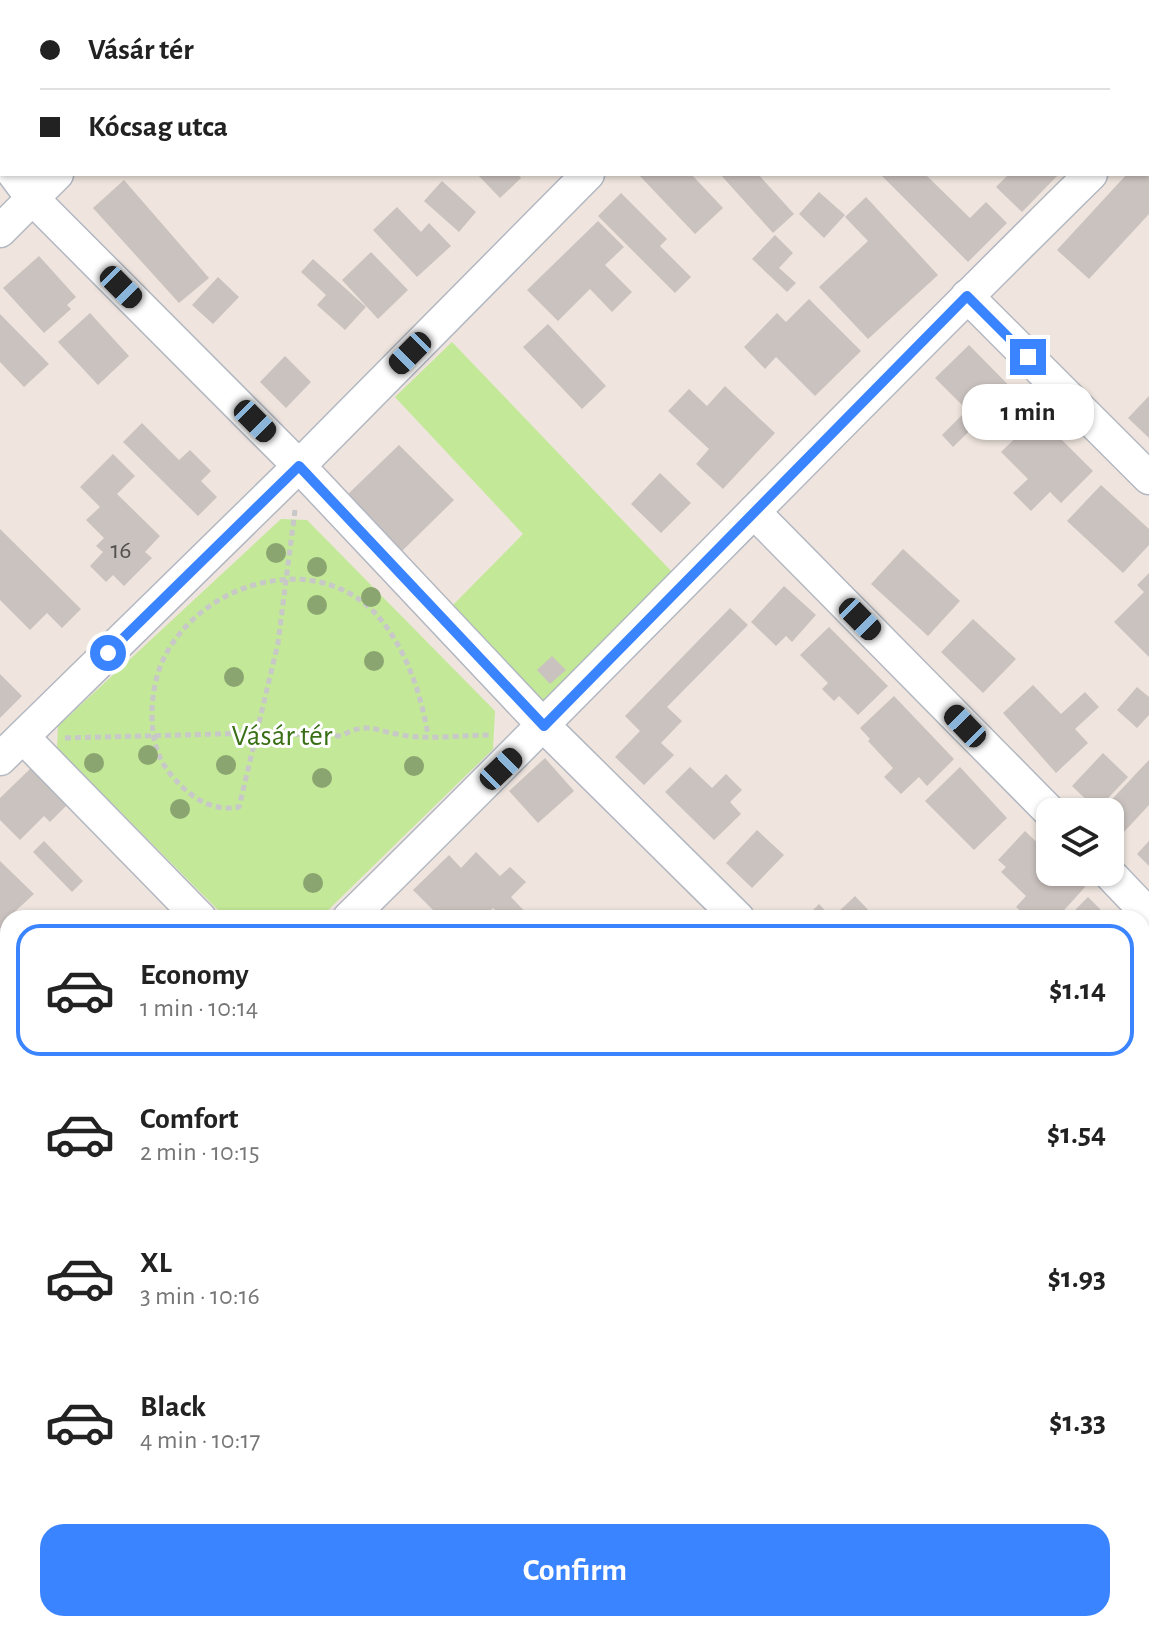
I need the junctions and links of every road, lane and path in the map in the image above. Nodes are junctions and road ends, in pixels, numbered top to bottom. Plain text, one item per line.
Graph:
1 (51, 176) edge
2 (586, 176) edge
3 (1089, 176) edge
4 (23, 186) edge
5 (0, 231) edge
6 (967, 296) junction
7 (299, 466) junction
8 (1149, 478) edge
9 (754, 512) junction
10 (285, 578) junction
11 (544, 726) junction
12 (258, 733) junction
13 (428, 735) junction
14 (23, 737) junction
15 (152, 737) junction
16 (0, 759) edge
17 (1036, 798) edge
18 (1121, 886) edge
19 (192, 910) edge
20 (357, 910) edge
21 (730, 910) edge
22 (1144, 910) edge

1 - 4 street
2 - 7 street
3 - 6 street
4 - 5 street
4 - 7 street
6 - 8 street
6 - 9 street
7 - 10 path
7 - 11 street
7 - 14 street
9 - 11 street
9 - 17 street
10 - 12 path
10 - 13 path
10 - 15 path
11 - 13 path
11 - 20 street
11 - 21 street
12 - 13 path
12 - 15 path
12 - 15 path
14 - 15 path
14 - 16 street
14 - 19 street
18 - 22 street

